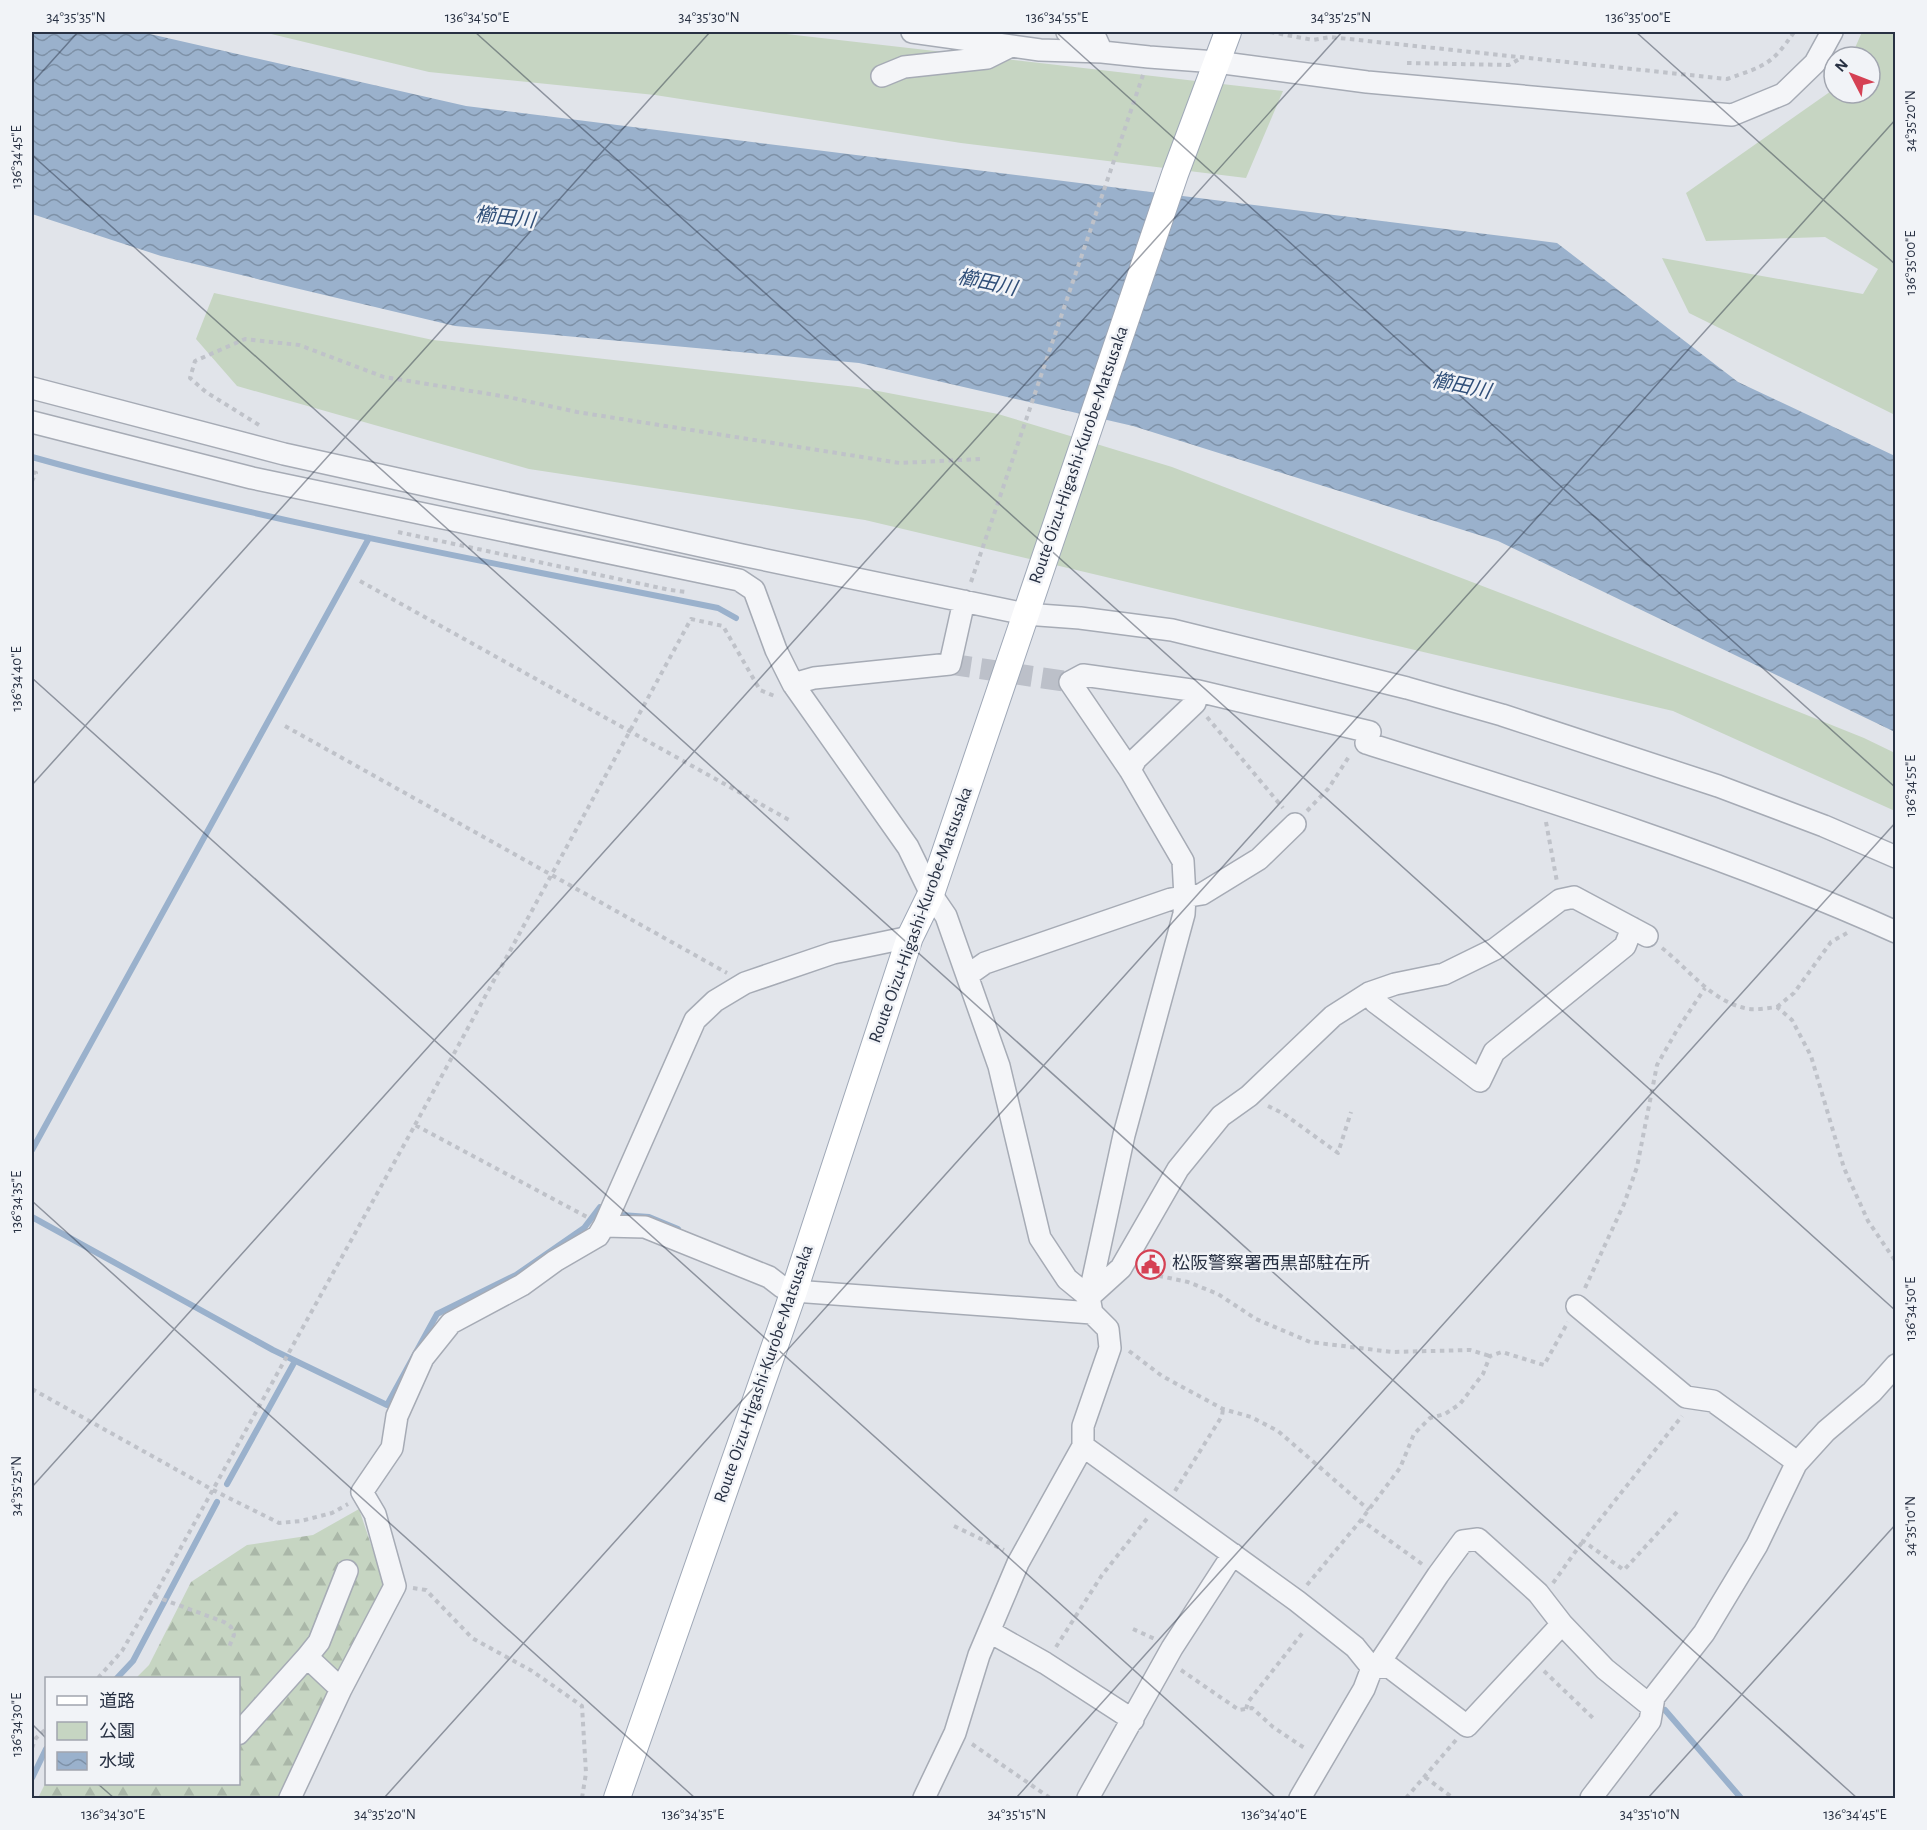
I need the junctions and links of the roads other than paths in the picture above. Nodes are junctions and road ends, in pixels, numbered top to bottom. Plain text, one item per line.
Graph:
1 (912, 32) edge
2 (1067, 32) edge
3 (1228, 32) edge
4 (1832, 32) edge
5 (1011, 46) junction
6 (1102, 52) junction
7 (1212, 70) junction
8 (882, 76) dead end
9 (32, 388) edge
10 (32, 422) edge
11 (966, 595) junction
12 (1027, 608) junction
13 (793, 684) junction
14 (1196, 697) junction
15 (1130, 770) junction
16 (1295, 824) road end
17 (1896, 857) edge
18 (931, 894) junction
19 (1185, 897) junction
20 (1896, 932) edge
21 (910, 937) junction
22 (968, 975) junction
23 (1369, 993) junction
24 (604, 1226) junction
25 (797, 1283) junction
26 (1091, 1305) junction
27 (1577, 1306) road end
28 (1896, 1365) edge
29 (1083, 1446) junction
30 (1796, 1464) junction
31 (1233, 1554) junction
32 (347, 1571) dead end
33 (357, 1596) dead end
34 (331, 1599) junction
35 (1562, 1624) junction
36 (990, 1632) junction
37 (307, 1657) junction
38 (1372, 1668) junction
39 (340, 1689) junction
40 (1652, 1707) junction
41 (1133, 1720) junction
42 (240, 1732) edge
43 (290, 1798) edge
44 (617, 1798) edge
45 (924, 1798) edge
46 (1088, 1798) edge
47 (1300, 1798) edge
48 (1591, 1798) edge

1 - 5 street
2 - 6 street
3 - 7 main road, Route Oizu-Higashi-Kurobe-Matsusaka
4 - 7 street
5 - 6 street
5 - 8 street
6 - 7 street
7 - 12 main road, Route Oizu-Higashi-Kurobe-Matsusaka
9 - 11 street
10 - 13 street
11 - 12 street
11 - 13 street
12 - 17 street
12 - 18 main road, Route Oizu-Higashi-Kurobe-Matsusaka
13 - 18 street
14 - 15 street
14 - 15 street
14 - 20 street
15 - 19 street
16 - 19 street
18 - 21 main road, Route Oizu-Higashi-Kurobe-Matsusaka
18 - 22 street
19 - 22 street
19 - 26 street
21 - 24 street
21 - 25 main road, Route Oizu-Higashi-Kurobe-Matsusaka
22 - 26 street
23 - 23 street
23 - 26 street
24 - 25 street
24 - 39 street
25 - 26 street
25 - 44 main road, Route Oizu-Higashi-Kurobe-Matsusaka
26 - 29 street
27 - 30 street
28 - 30 street
29 - 31 street
29 - 36 street
30 - 40 street
31 - 38 street
31 - 41 street
32 - 34 street
33 - 34 street
34 - 37 street
35 - 38 street
35 - 38 street
35 - 40 street
36 - 41 street
36 - 45 street
37 - 39 street
37 - 42 street
38 - 47 street
39 - 43 street
40 - 48 street
41 - 46 street

